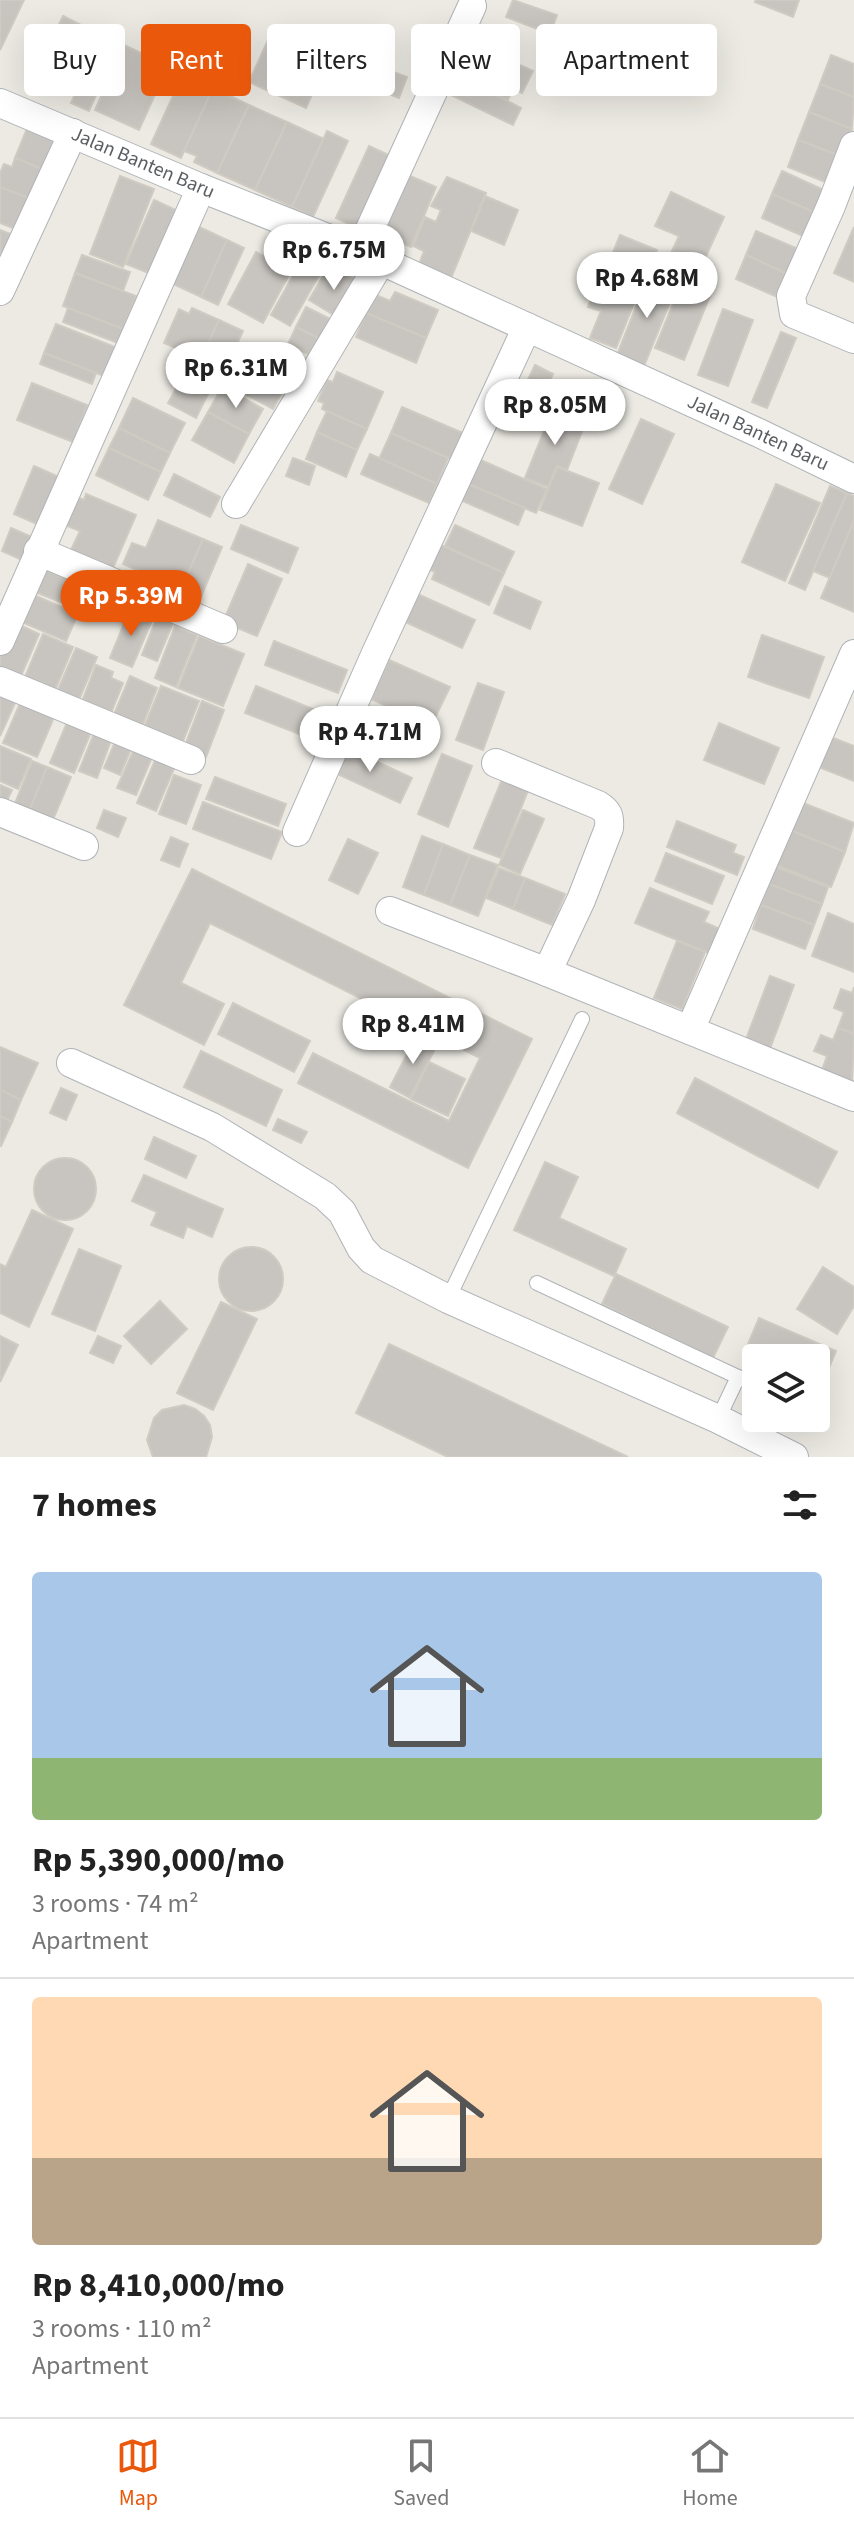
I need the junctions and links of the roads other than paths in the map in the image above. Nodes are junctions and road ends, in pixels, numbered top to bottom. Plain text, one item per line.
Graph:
1 (472, 6) dead end
2 (0, 103) edge
3 (73, 133) junction
4 (854, 146) edge
5 (201, 188) junction
6 (370, 256) junction
7 (0, 291) edge
8 (527, 327) junction
9 (854, 339) edge
10 (854, 479) edge
11 (236, 504) dead end
12 (38, 551) junction
13 (223, 629) dead end
14 (0, 641) edge
15 (854, 654) edge
16 (0, 681) edge
17 (191, 760) dead end
18 (496, 763) dead end
19 (0, 812) edge
20 (297, 832) dead end
21 (84, 846) dead end
22 (390, 911) dead end
23 (547, 972) junction
24 (582, 1019) dead end
25 (690, 1030) junction
26 (71, 1063) dead end
27 (854, 1097) edge
28 (537, 1283) dead end
29 (448, 1299) junction
30 (738, 1377) junction
31 (742, 1379) edge
32 (718, 1419) junction
33 (794, 1457) edge

1 - 6 street
2 - 3 street, Jalan Banten Baru
3 - 5 street, Jalan Banten Baru
3 - 7 street
4 - 9 street
5 - 6 street, Jalan Banten Baru
5 - 12 street
6 - 8 street, Jalan Banten Baru
6 - 11 street
8 - 10 street, Jalan Banten Baru
8 - 20 street
12 - 13 street
12 - 14 street
15 - 25 street
16 - 17 street
18 - 23 street
19 - 21 street
22 - 23 street
23 - 25 street
24 - 29 lane
25 - 27 street
26 - 29 street
28 - 30 lane
29 - 32 street
30 - 31 lane
30 - 32 lane
32 - 33 street

